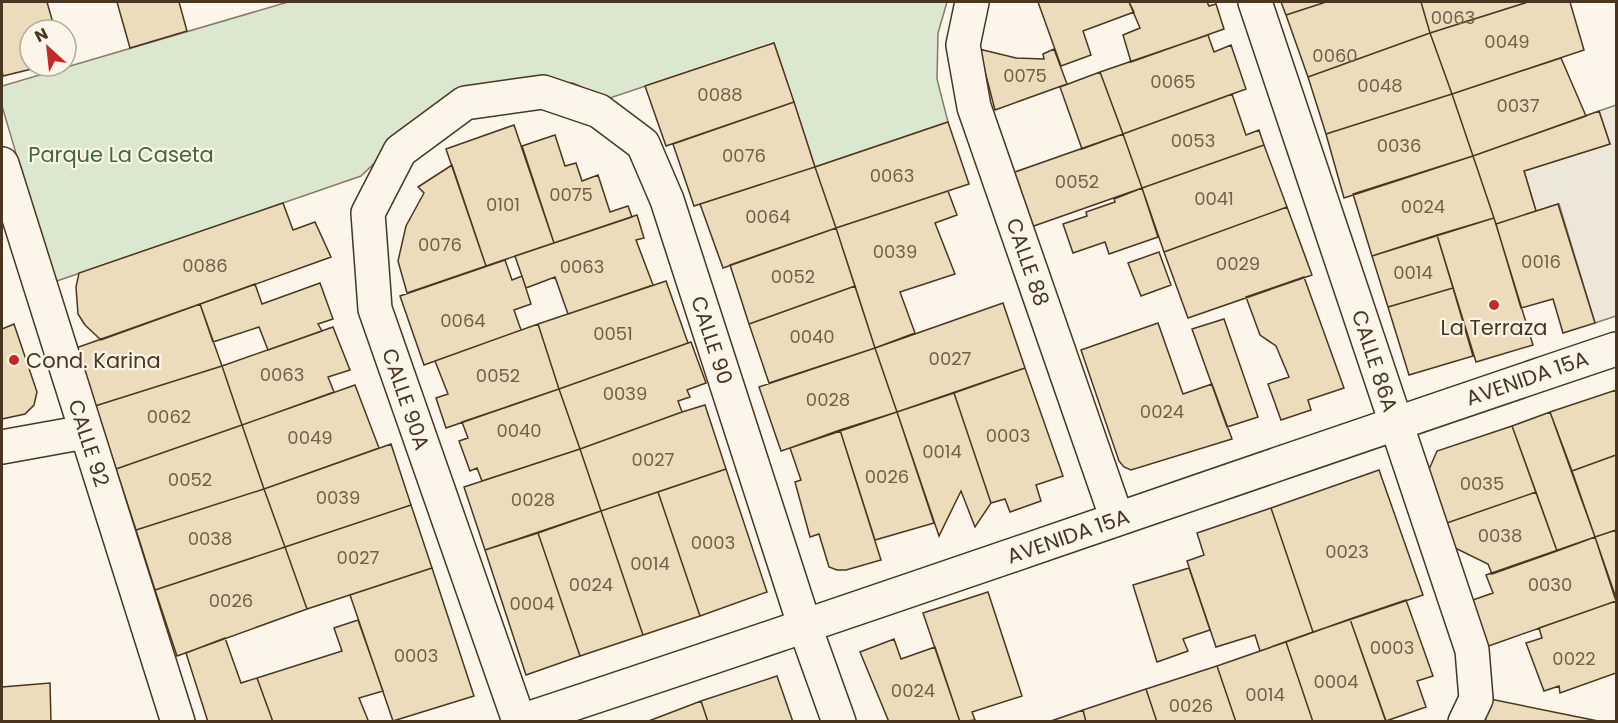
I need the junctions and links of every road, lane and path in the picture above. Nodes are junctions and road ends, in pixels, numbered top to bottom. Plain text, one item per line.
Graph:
1 (972, 2) edge
2 (1255, 2) edge
3 (465, 103) joint
4 (2, 164) edge
5 (1617, 348) edge
6 (1395, 423) junction
7 (85, 432) junction
8 (2, 447) edge
9 (1117, 519) junction
10 (805, 627) junction
11 (519, 721) edge
12 (178, 722) edge
13 (839, 722) edge
14 (1465, 722) edge

1 - 9 street, CALLE 88
2 - 6 street, CALLE 86A
3 - 10 street, CALLE 90
3 - 11 street, CALLE 90A
4 - 7 street, CALLE 92
5 - 6 street, AVENIDA 15A
6 - 9 street, AVENIDA 15A
6 - 14 street, CALLE 86A
7 - 8 street
7 - 12 street, CALLE 92
9 - 10 street, AVENIDA 15A
10 - 11 street, AVENIDA 15A
10 - 13 street, CALLE 90

